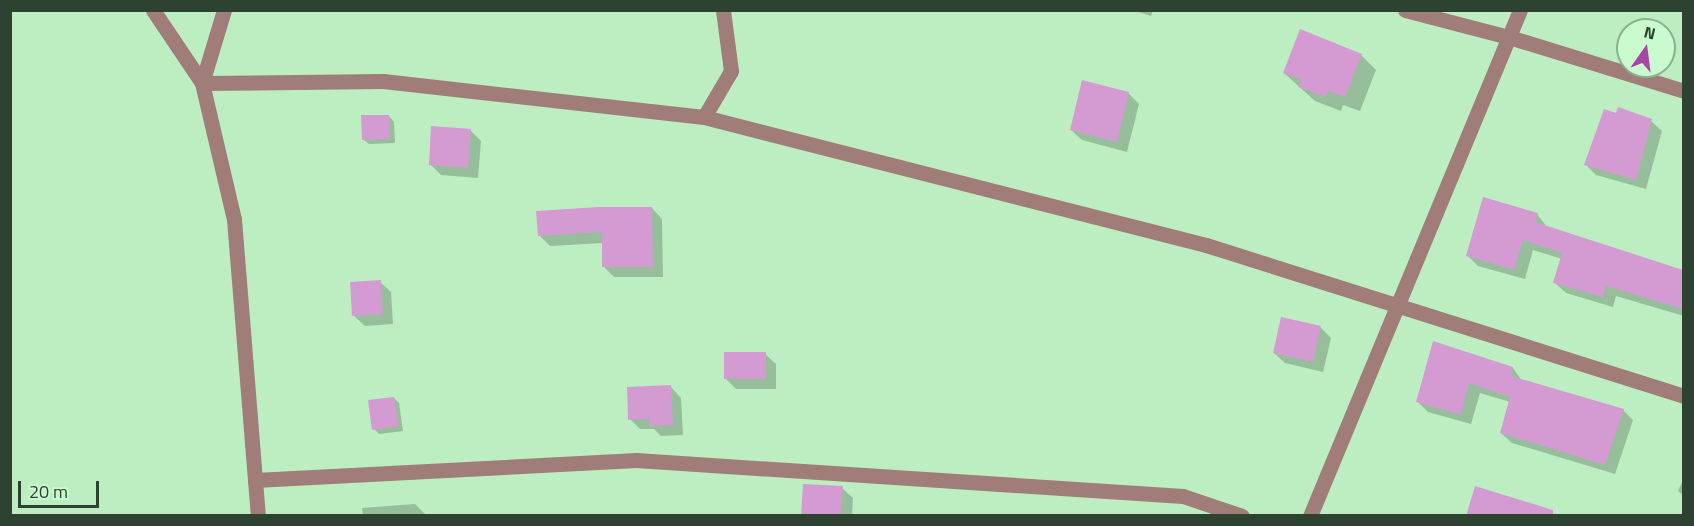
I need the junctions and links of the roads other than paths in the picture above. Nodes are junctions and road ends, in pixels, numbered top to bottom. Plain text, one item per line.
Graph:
1 (153, 10) edge
2 (224, 10) edge
3 (723, 10) edge
4 (1405, 10) edge
5 (1520, 10) edge
6 (1509, 37) junction
7 (202, 83) junction
8 (1683, 91) edge
9 (704, 117) junction
10 (1398, 305) junction
11 (1683, 396) edge
12 (255, 480) junction
13 (258, 516) edge
14 (1242, 516) edge
15 (1310, 516) edge

1 - 7 street
2 - 7 street
3 - 9 street
4 - 6 street
5 - 6 street
6 - 8 street
6 - 10 street
7 - 9 street
7 - 12 street
9 - 10 street
10 - 11 street
10 - 15 street
12 - 13 street
12 - 14 street

